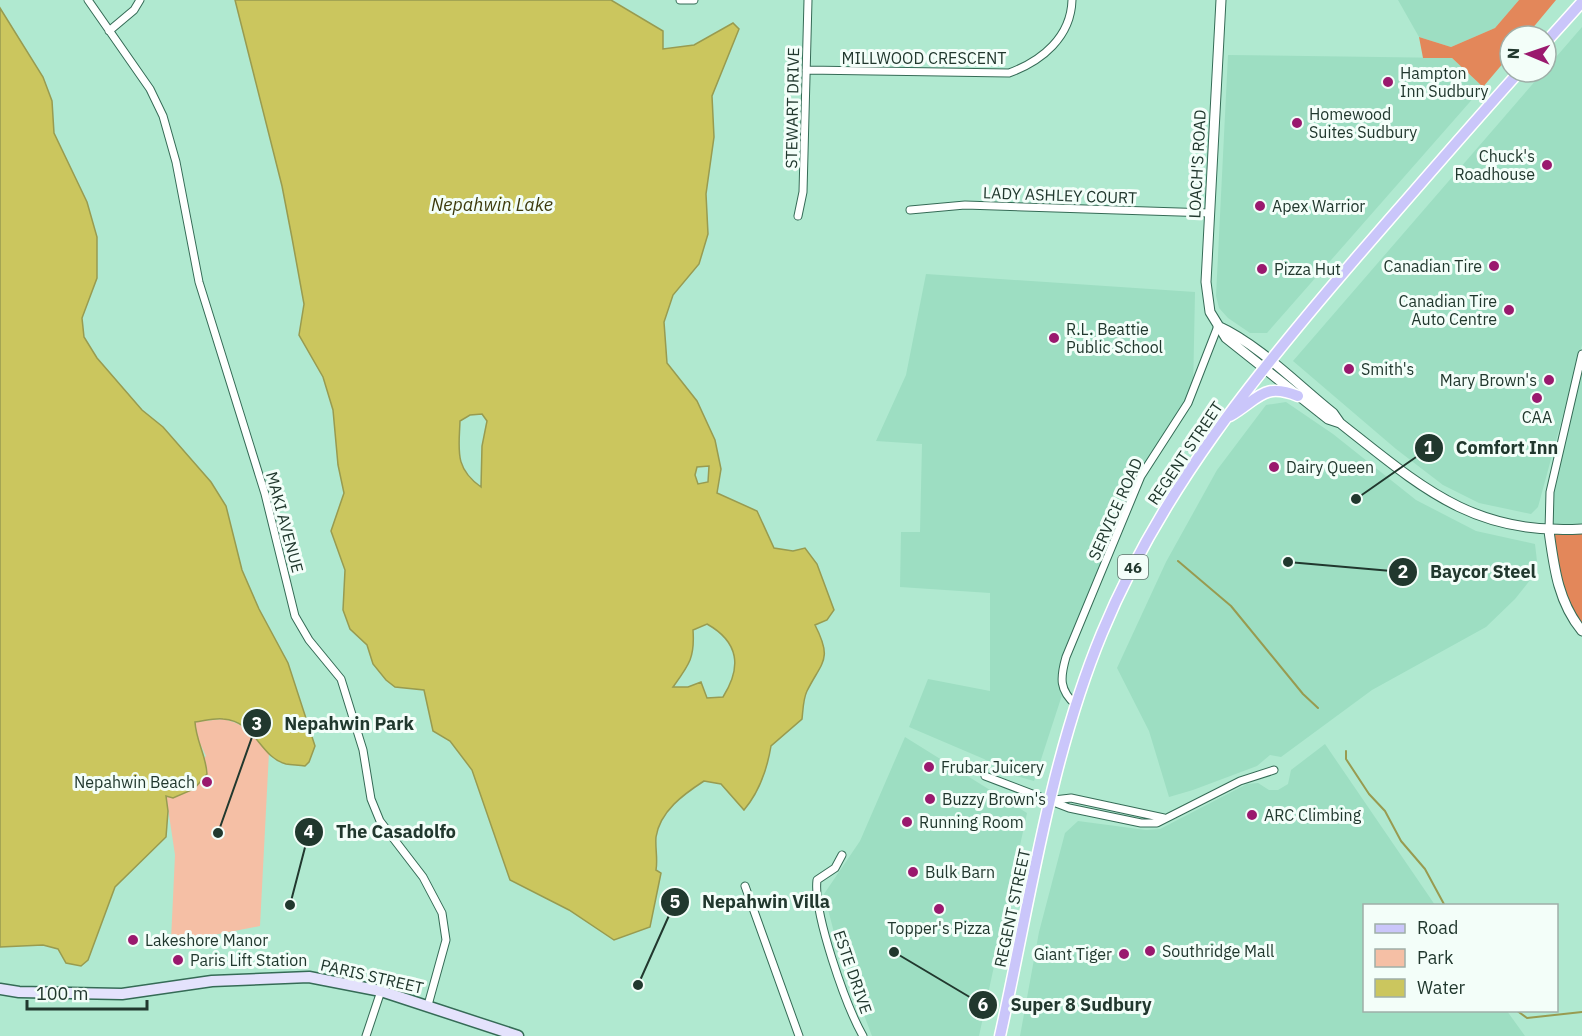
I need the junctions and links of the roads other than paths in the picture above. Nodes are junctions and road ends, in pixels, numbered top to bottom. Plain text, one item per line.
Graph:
1 (88, 0) edge
2 (140, 0) edge
3 (680, 0) edge
4 (694, 0) edge
5 (808, 0) edge
6 (1072, 0) edge
7 (1221, 0) edge
8 (1582, 2) edge
9 (1558, 29) edge
10 (109, 31) junction
11 (806, 70) junction
12 (1509, 84) edge
13 (910, 210) dead end
14 (1210, 213) junction
15 (798, 216) dead end
16 (1218, 326) junction
17 (1582, 354) edge
18 (1265, 364) junction
19 (1298, 396) junction
20 (1225, 419) junction
21 (1340, 423) junction
22 (1582, 528) edge
23 (1549, 531) junction
24 (1582, 631) edge
25 (1076, 705) junction
26 (1274, 770) dead end
27 (985, 776) dead end
28 (1051, 800) junction
29 (842, 855) dead end
30 (746, 886) dead end
31 (0, 989) edge
32 (381, 991) junction
33 (428, 1005) junction
34 (366, 1036) edge
35 (518, 1036) edge
36 (799, 1036) edge
37 (863, 1036) edge
38 (999, 1036) edge

1 - 10 street, MAKI AVENUE
2 - 10 street
3 - 4 street
5 - 11 street, STEWART DRIVE
6 - 11 street, MILLWOOD CRESCENT
7 - 14 street, LOACH'S ROAD
8 - 9 main road
10 - 33 street, MAKI AVENUE
11 - 15 street, STEWART DRIVE
12 - 18 main road, REGENT STREET / 46
13 - 14 street, LADY ASHLEY COURT
14 - 16 street, LOACH'S ROAD
16 - 18 street
16 - 25 street, SERVICE ROAD
17 - 23 street
18 - 19 street
18 - 20 main road, REGENT STREET / 46
18 - 21 street
19 - 20 main road
19 - 21 street
20 - 25 main road, REGENT STREET / 46
21 - 23 street
22 - 23 street
23 - 24 street
25 - 28 main road, REGENT STREET / 46
26 - 28 street
27 - 28 street
28 - 38 main road, REGENT STREET / 46
29 - 37 street, ESTE DRIVE
30 - 36 street
31 - 32 main road, PARIS STREET
32 - 33 main road, PARIS STREET
32 - 34 street
33 - 35 main road, PARIS STREET

